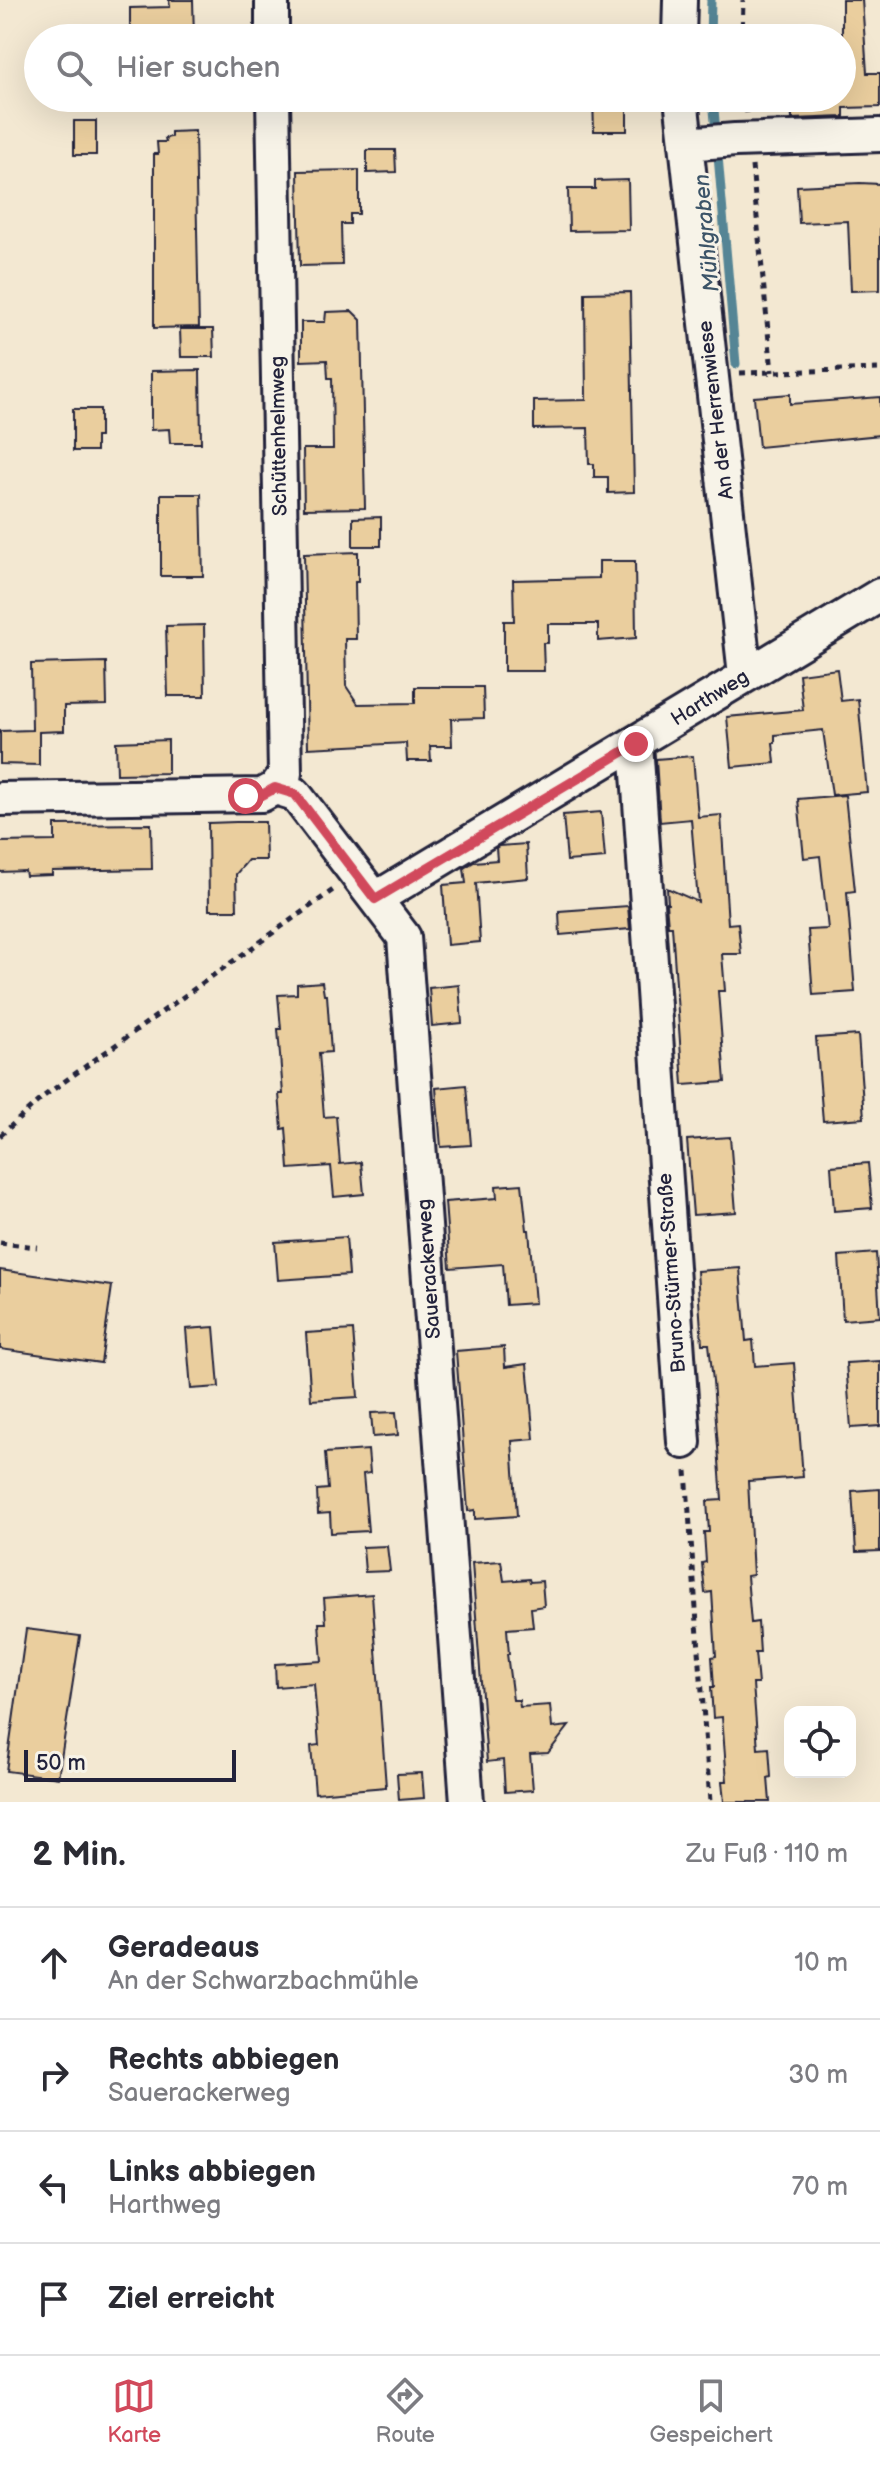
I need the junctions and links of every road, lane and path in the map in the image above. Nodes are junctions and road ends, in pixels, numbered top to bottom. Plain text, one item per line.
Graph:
1 (272, 0) edge
2 (680, 0) edge
3 (743, 0) edge
4 (272, 24) edge
5 (679, 24) edge
6 (742, 24) edge
7 (273, 112) edge
8 (685, 112) edge
9 (744, 112) edge
10 (880, 135) edge
11 (742, 140) junction
12 (694, 143) junction
13 (880, 369) edge
14 (880, 595) edge
15 (745, 675) junction
16 (636, 744) junction
17 (280, 781) junction
18 (0, 799) edge
19 (375, 899) junction
20 (0, 1136) edge
21 (0, 1243) edge
22 (37, 1247) dead end
23 (684, 1442) joint
24 (467, 1802) edge
25 (710, 1802) edge

1 - 4 street
2 - 5 street
3 - 6 path
7 - 17 street, Schüttenhelmweg
8 - 12 street, An der Herrenwiese
9 - 11 path
10 - 11 street
11 - 12 street
11 - 13 path
12 - 15 street, An der Herrenwiese
14 - 15 street, Harthweg
15 - 16 street, Harthweg
16 - 19 street, Harthweg
16 - 23 street, Bruno-Stürmer-Straße
17 - 18 street
17 - 19 street, Sauerackerweg
19 - 20 path
19 - 24 street, Sauerackerweg
21 - 22 path
23 - 25 path

